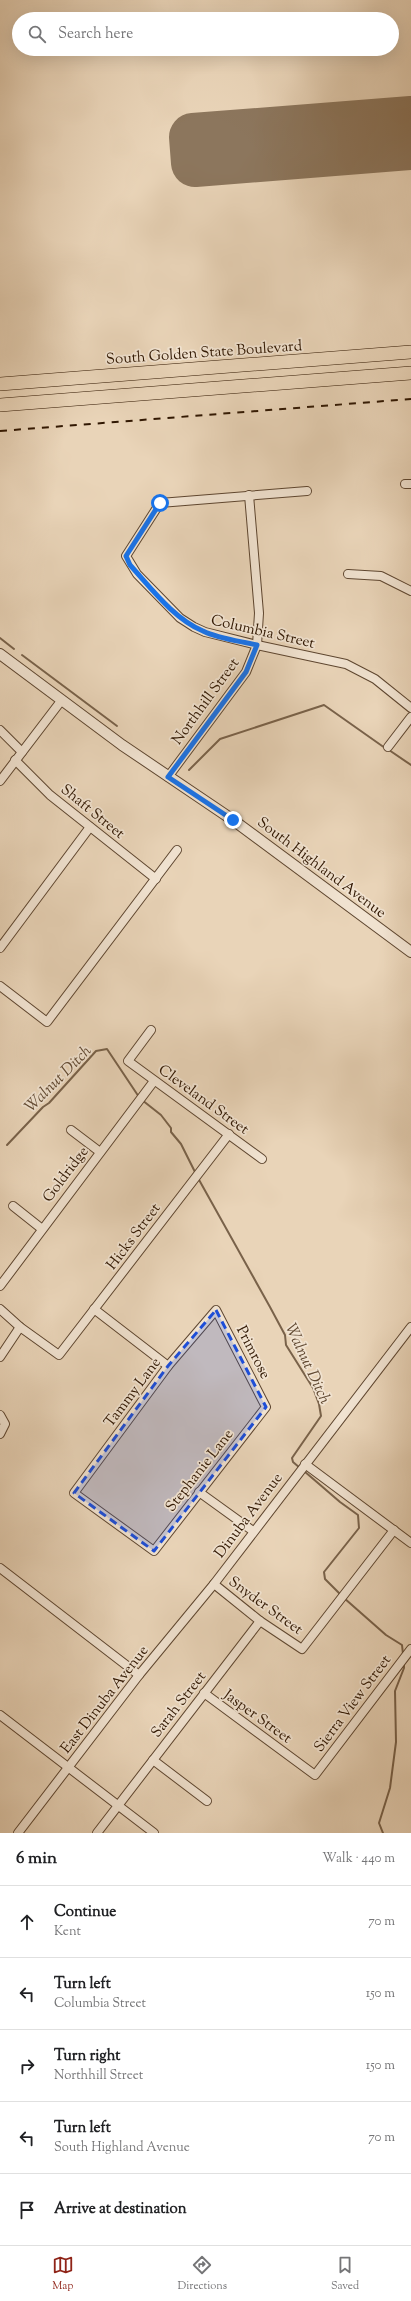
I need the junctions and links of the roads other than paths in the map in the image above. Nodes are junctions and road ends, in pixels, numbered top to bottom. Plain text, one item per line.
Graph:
1 (411, 352) edge
2 (411, 373) edge
3 (0, 384) edge
4 (0, 405) edge
5 (307, 491) dead end
6 (249, 495) junction
7 (348, 574) dead end
8 (411, 591) edge
9 (257, 645) junction
10 (0, 654) edge
11 (61, 701) junction
12 (411, 708) edge
13 (411, 716) edge
14 (0, 730) edge
15 (388, 747) dead end
16 (22, 752) junction
17 (15, 760) junction
18 (168, 777) junction
19 (0, 781) edge
20 (90, 827) junction
21 (177, 850) dead end
22 (156, 879) junction
23 (0, 948) edge
24 (411, 952) edge
25 (0, 986) edge
26 (151, 1030) dead end
27 (154, 1081) junction
28 (71, 1130) dead end
29 (228, 1134) junction
30 (100, 1152) junction
31 (262, 1159) dead end
32 (12, 1206) dead end
33 (42, 1229) junction
34 (0, 1286) edge
35 (0, 1309) edge
36 (94, 1309) junction
37 (216, 1310) joint
38 (411, 1326) edge
39 (20, 1327) junction
40 (0, 1357) edge
41 (168, 1366) junction
42 (266, 1407) joint
43 (0, 1415) edge
44 (0, 1434) edge
45 (305, 1464) junction
46 (199, 1492) junction
47 (394, 1530) junction
48 (253, 1531) junction
49 (411, 1543) edge
50 (154, 1551) joint
51 (0, 1568) edge
52 (214, 1584) junction
53 (260, 1621) junction
54 (411, 1648) edge
55 (139, 1675) junction
56 (204, 1694) junction
57 (0, 1715) edge
58 (153, 1760) junction
59 (67, 1768) junction
60 (315, 1775) joint
61 (207, 1801) dead end
62 (119, 1804) junction
63 (18, 1833) edge
64 (97, 1833) edge
65 (154, 1833) edge

1 - 3 main road, South Golden State Boulevard
2 - 4 main road
5 - 6 street
6 - 9 street, Northhill Street
6 - 9 street, Columbia Street
7 - 8 street
9 - 12 street, Columbia Street
9 - 18 street, Northhill Street
10 - 11 street, South Highland Avenue
11 - 16 street
11 - 18 street, South Highland Avenue
13 - 15 street
14 - 16 street
16 - 17 street
17 - 19 street
17 - 20 street, Shaft Street
18 - 24 street, South Highland Avenue
20 - 22 street, Shaft Street
20 - 23 street
21 - 22 street
22 - 25 street
26 - 27 street, Cleveland Street
27 - 29 street, Cleveland Street
27 - 30 street, Goldridge
28 - 30 street
29 - 31 street, Cleveland Street
29 - 36 street, Hicks Street
30 - 33 street, Goldridge
32 - 33 street
33 - 34 street, Goldridge
35 - 39 street
36 - 39 street, Hicks Street
36 - 41 street
37 - 41 street, Tammy Lane
37 - 42 street, Primrose
38 - 45 street
39 - 40 street
41 - 50 street, Tammy Lane
42 - 46 street, Stephanie Lane
43 - 44 street
45 - 47 street
45 - 48 street, Dinuba Avenue
46 - 48 street
46 - 50 street, Stephanie Lane
47 - 49 street
47 - 53 street, Snyder Street
48 - 52 street, Dinuba Avenue
51 - 55 street
52 - 53 street, Snyder Street
52 - 55 street, East Dinuba Avenue
53 - 56 street, Sarah Street
54 - 60 street, Sierra View Street
55 - 59 street, East Dinuba Avenue
56 - 58 street, Sarah Street
56 - 60 street, Jasper Street
57 - 59 street
58 - 61 street
58 - 62 street, Sarah Street
59 - 62 street
59 - 63 street, East Dinuba Avenue
62 - 64 street, Sarah Street
62 - 65 street

